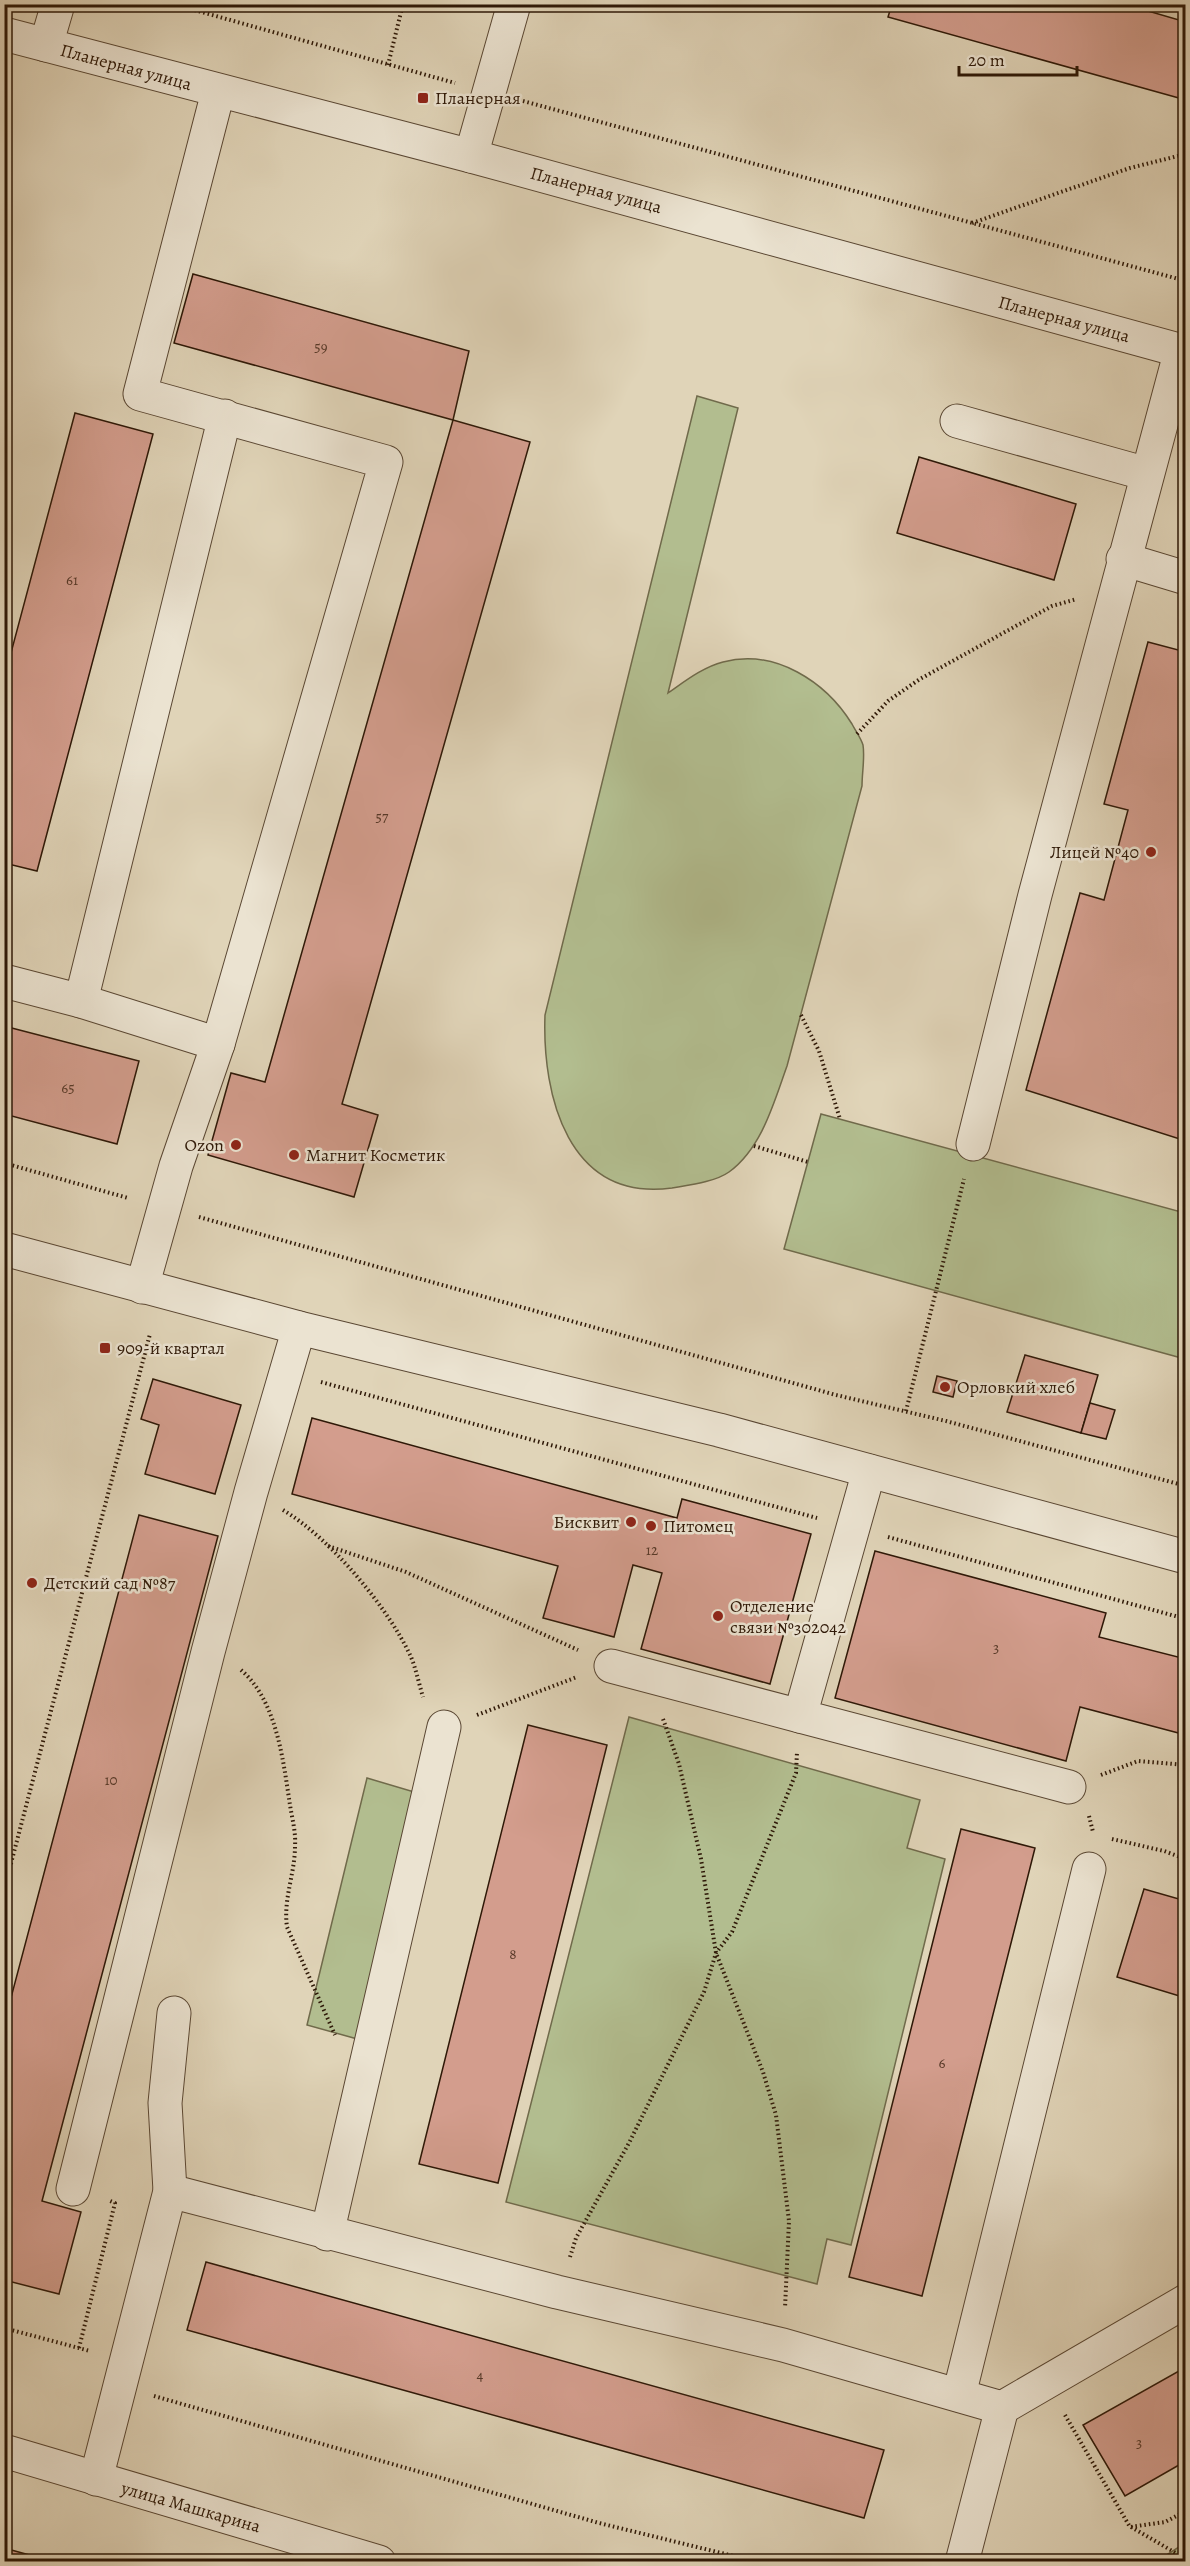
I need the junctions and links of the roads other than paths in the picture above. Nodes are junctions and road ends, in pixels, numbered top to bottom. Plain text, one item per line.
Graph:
1 (58, 4) edge
2 (514, 4) edge
3 (4, 34) edge
4 (46, 45) junction
5 (218, 92) junction
6 (471, 156) junction
7 (1183, 351) edge
8 (225, 416) junction
9 (957, 421) dead end
10 (1147, 474) junction
11 (1120, 573) junction
12 (1185, 578) edge
13 (4, 981) edge
14 (81, 1001) junction
15 (218, 1044) junction
16 (973, 1144) road end
17 (4, 1249) edge
18 (142, 1287) junction
19 (300, 1328) junction
20 (869, 1471) junction
21 (1185, 1557) edge
22 (611, 1666) road end
23 (800, 1716) junction
24 (444, 1727) road end
25 (1069, 1787) road end
26 (1089, 1869) road end
27 (174, 2013) dead end
28 (73, 2189) dead end
29 (170, 2191) junction
30 (327, 2234) junction
31 (1185, 2301) edge
32 (959, 2395) junction
33 (1002, 2408) junction
34 (4, 2451) edge
35 (96, 2479) junction
36 (379, 2562) edge
37 (962, 2562) edge

1 - 4 street
2 - 6 street
3 - 4 street, Планерная улица
4 - 5 street, Планерная улица
5 - 6 street, Планерная улица
5 - 8 street
6 - 7 street, Планерная улица
7 - 10 street
8 - 14 street
8 - 15 street
9 - 10 street
10 - 11 street
11 - 12 street
11 - 16 street
13 - 14 street
14 - 15 street
15 - 18 street
17 - 18 street
18 - 19 street
19 - 20 street
19 - 28 street
20 - 21 street
20 - 23 street
22 - 23 street
23 - 25 street
24 - 30 street
26 - 32 street
27 - 29 street
29 - 30 street
29 - 35 street
30 - 32 street
31 - 33 street
32 - 33 street
33 - 37 street
34 - 35 street, улица Машкарина
35 - 36 street, улица Машкарина

